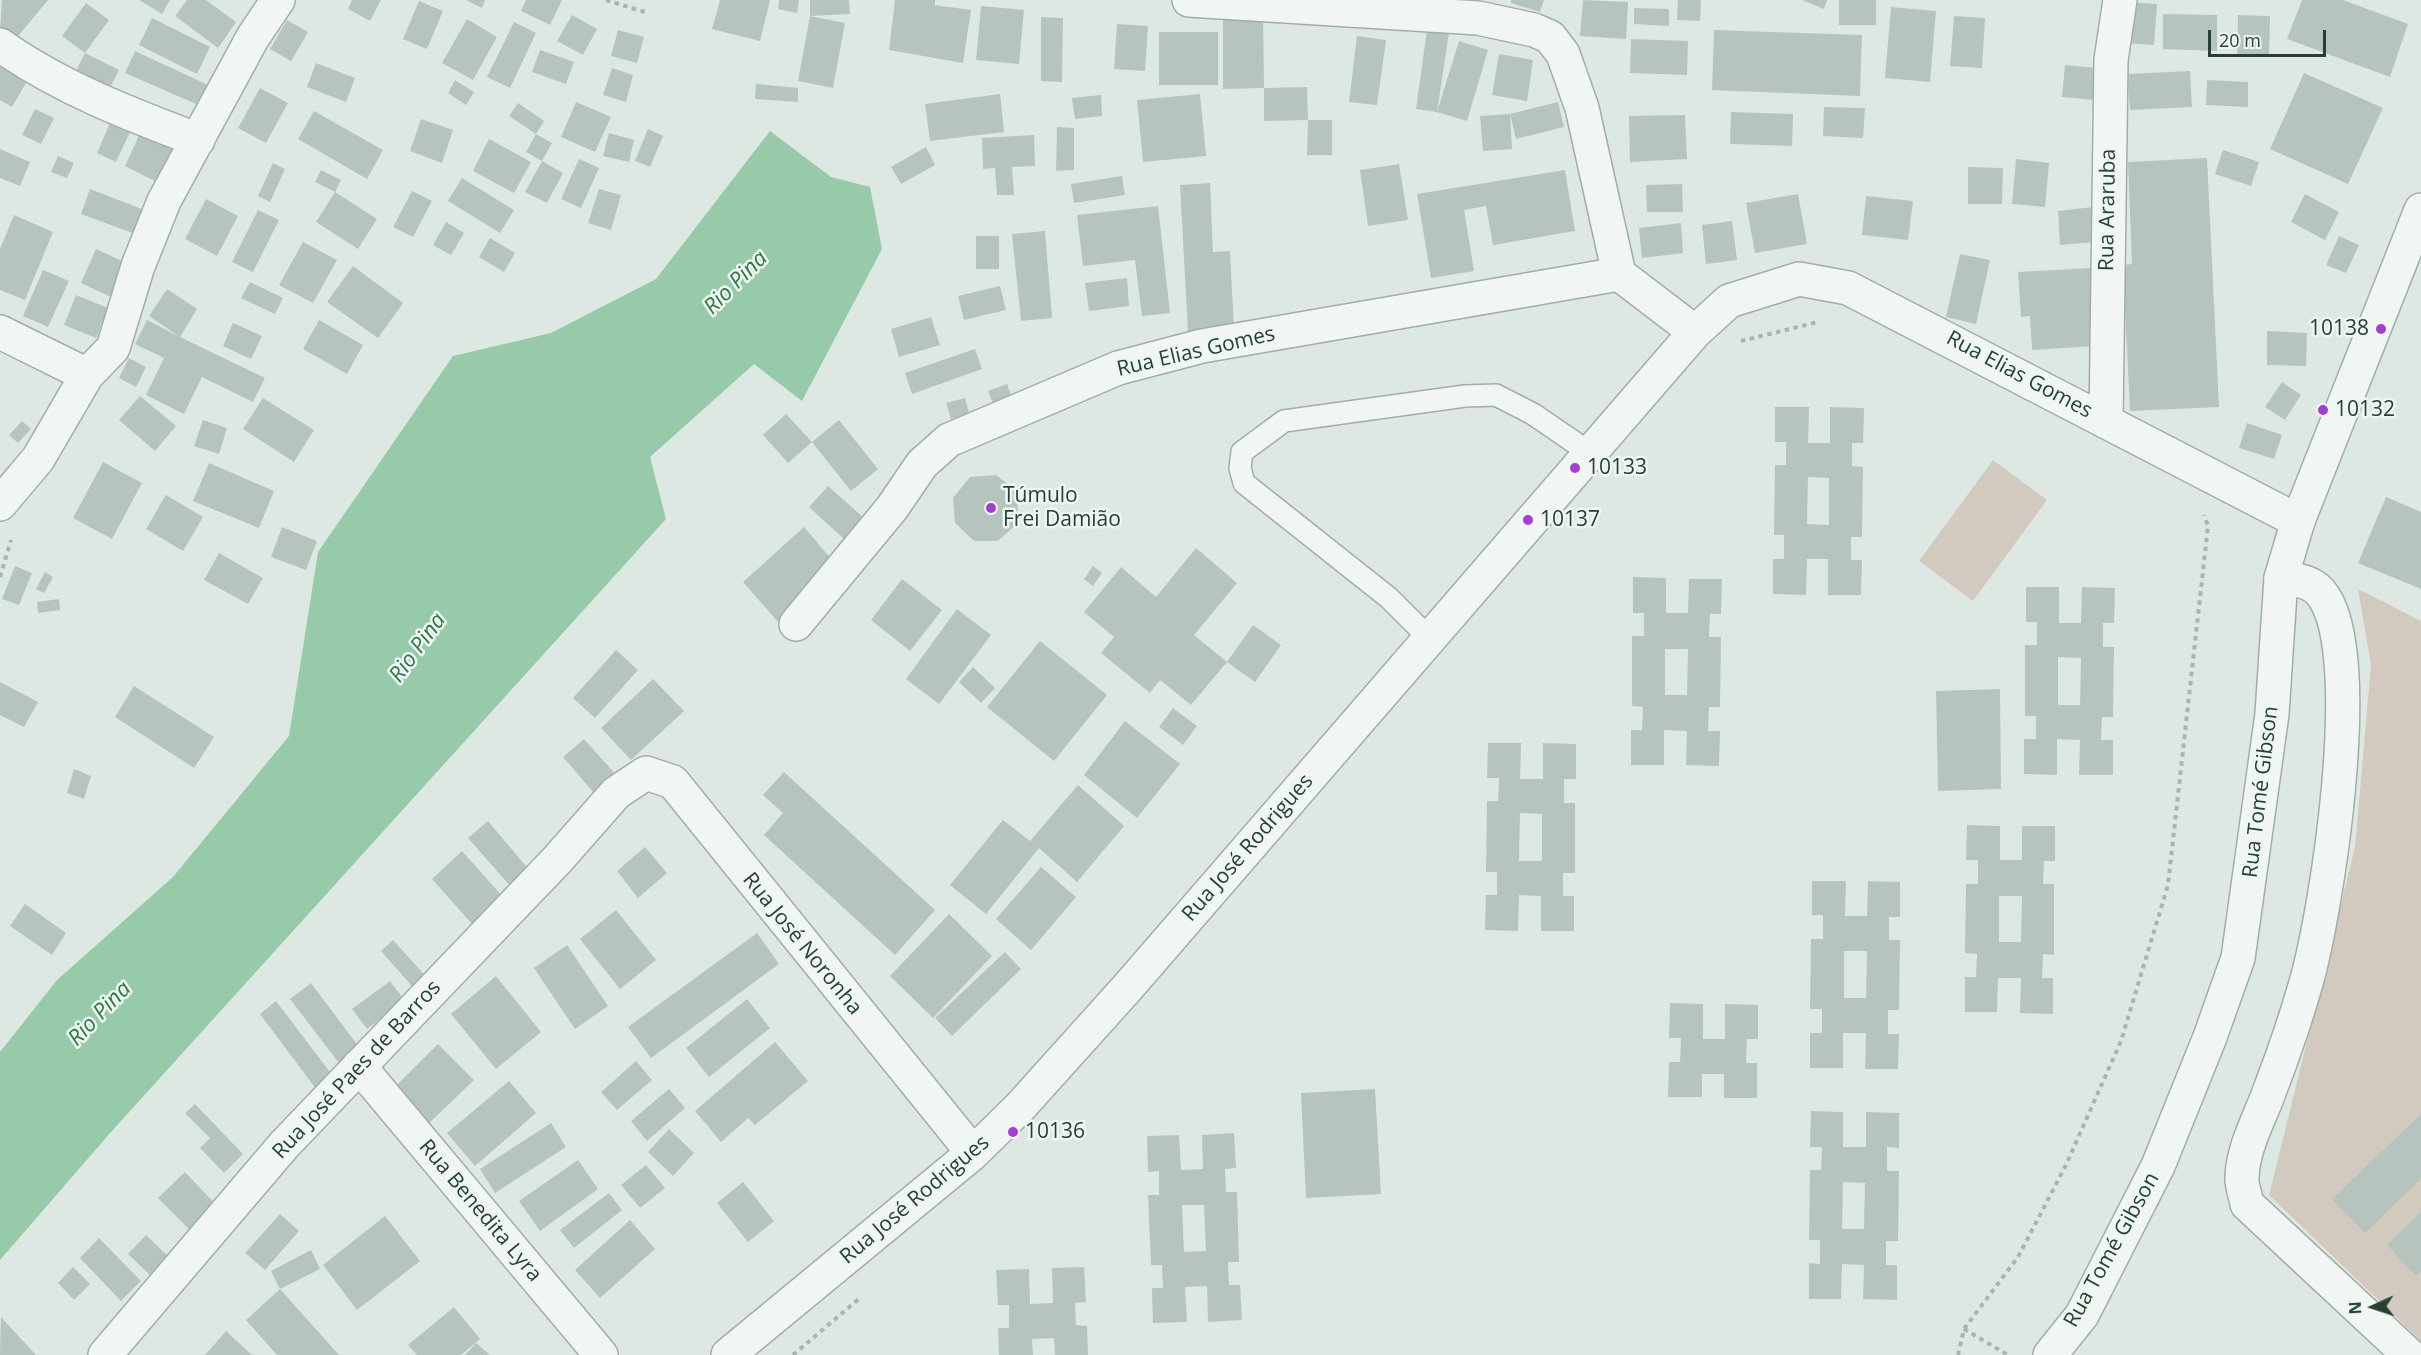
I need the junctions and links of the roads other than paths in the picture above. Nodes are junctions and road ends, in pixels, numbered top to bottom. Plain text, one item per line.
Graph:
1 (278, 0) edge
2 (1189, 0) edge
3 (2120, 0) edge
4 (0, 45) edge
5 (198, 140) junction
6 (2421, 210) edge
7 (1619, 274) junction
8 (1729, 301) joint
9 (0, 332) edge
10 (1695, 332) junction
11 (87, 375) junction
12 (2106, 422) junction
13 (1590, 453) junction
14 (0, 504) edge
15 (2298, 521) junction
16 (2281, 578) junction
17 (796, 624) dead end
18 (1430, 638) junction
19 (616, 793) joint
20 (358, 1066) junction
21 (973, 1153) junction
22 (105, 1355) edge
23 (601, 1355) edge
24 (728, 1355) edge
25 (2050, 1355) edge
26 (2409, 1355) edge

1 - 5 street
2 - 7 street
3 - 12 street, Rua Araruba
4 - 5 street
5 - 11 street
6 - 15 street, Rua Tomé Gibson
7 - 10 street
7 - 17 street, Rua Elias Gomes
8 - 10 street, Rua José Rodrigues
8 - 12 street, Rua Elias Gomes
9 - 11 street
10 - 13 street, Rua José Rodrigues
11 - 14 street
12 - 15 street, Rua Elias Gomes
13 - 18 street, Rua José Rodrigues
13 - 18 lane
15 - 16 street, Rua Tomé Gibson
16 - 25 street, Rua Tomé Gibson
16 - 26 street
18 - 21 street, Rua José Rodrigues
19 - 20 street, Rua José Paes de Barros
19 - 21 street, Rua José Noronha
20 - 22 street, Rua José Paes de Barros
20 - 23 street, Rua Benedita Lyra
21 - 24 street, Rua José Rodrigues

